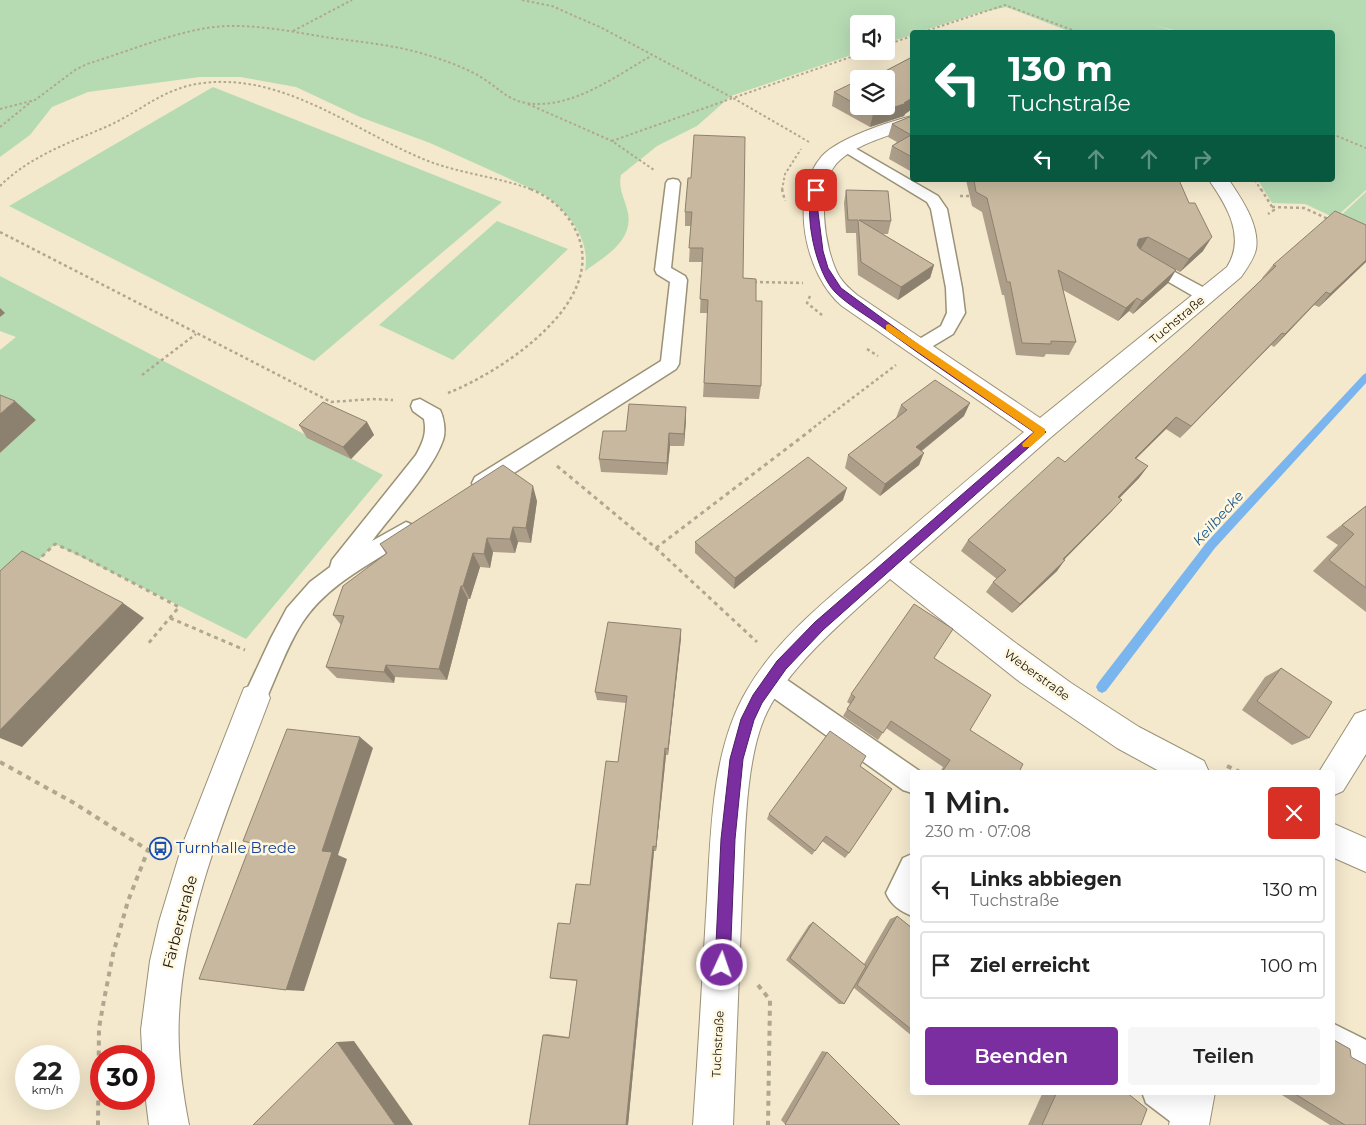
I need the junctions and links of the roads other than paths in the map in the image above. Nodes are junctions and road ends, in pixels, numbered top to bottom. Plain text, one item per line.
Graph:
1 (910, 122) edge
2 (848, 148) junction
3 (1219, 182) edge
4 (673, 183) road end
5 (1139, 258) edge
6 (1206, 296) junction
7 (917, 348) junction
8 (420, 406) road end
9 (1041, 432) junction
10 (464, 494) edge
11 (424, 520) edge
12 (890, 563) junction
13 (331, 578) junction
14 (775, 673) junction
15 (255, 698) joint
16 (1366, 725) edge
17 (1188, 770) edge
18 (1335, 775) edge
19 (910, 778) edge
20 (1335, 841) edge
21 (1366, 855) edge
22 (910, 870) edge
23 (910, 901) edge
24 (1335, 1039) edge
25 (1366, 1057) edge
26 (1163, 1095) edge
27 (1192, 1112) edge
28 (168, 1125) edge
29 (713, 1125) edge

1 - 2 street
2 - 7 street
2 - 7 lane
3 - 6 street, Tuchstraße
4 - 10 lane
5 - 6 lane
6 - 9 street, Tuchstraße
7 - 9 street
8 - 13 lane
9 - 12 street, Tuchstraße
11 - 13 lane
12 - 14 street, Tuchstraße
12 - 17 street, Weberstraße
13 - 15 lane
14 - 19 lane
14 - 29 street, Tuchstraße
15 - 28 street, Färberstraße
16 - 18 street
20 - 21 street
22 - 23 lane
24 - 25 lane
26 - 27 lane

